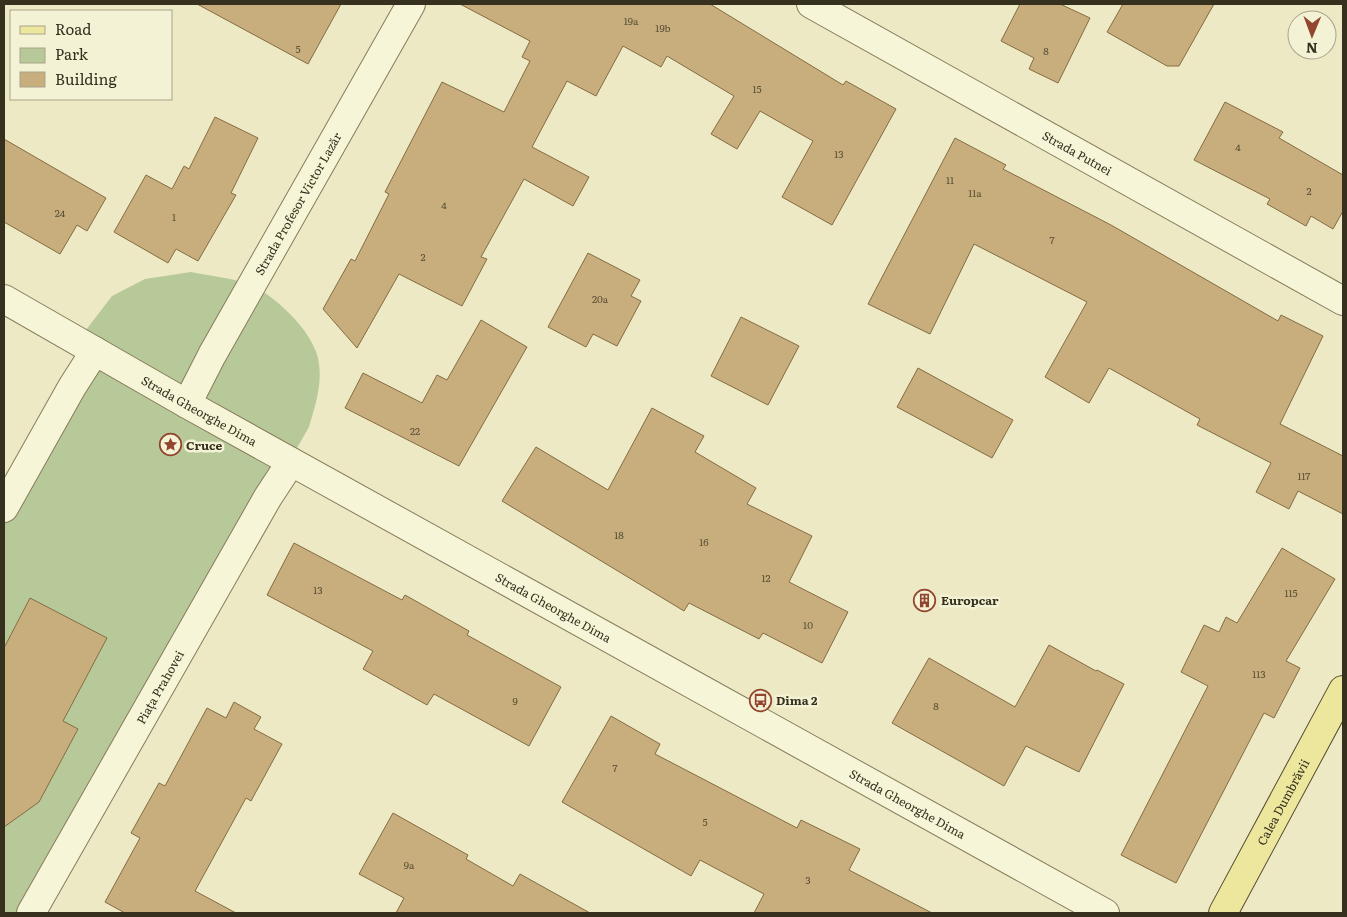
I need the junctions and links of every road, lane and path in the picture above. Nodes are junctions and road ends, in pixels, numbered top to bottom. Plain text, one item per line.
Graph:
1 (411, 4) edge
2 (811, 4) edge
3 (4, 299) edge
4 (1343, 301) edge
5 (95, 351) junction
6 (187, 404) junction
7 (291, 462) junction
8 (4, 508) edge
9 (1343, 690) edge
10 (31, 913) edge
11 (1105, 913) edge
12 (1223, 913) edge

1 - 6 street, Strada Profesor Victor Lazăr
2 - 4 street, Strada Putnei
3 - 5 street, Strada Gheorghe Dima
5 - 6 street, Strada Gheorghe Dima
5 - 8 street
6 - 7 street, Strada Gheorghe Dima
7 - 10 street, Piața Prahovei
7 - 11 street, Strada Gheorghe Dima
9 - 12 main road, Calea Dumbrăvii

